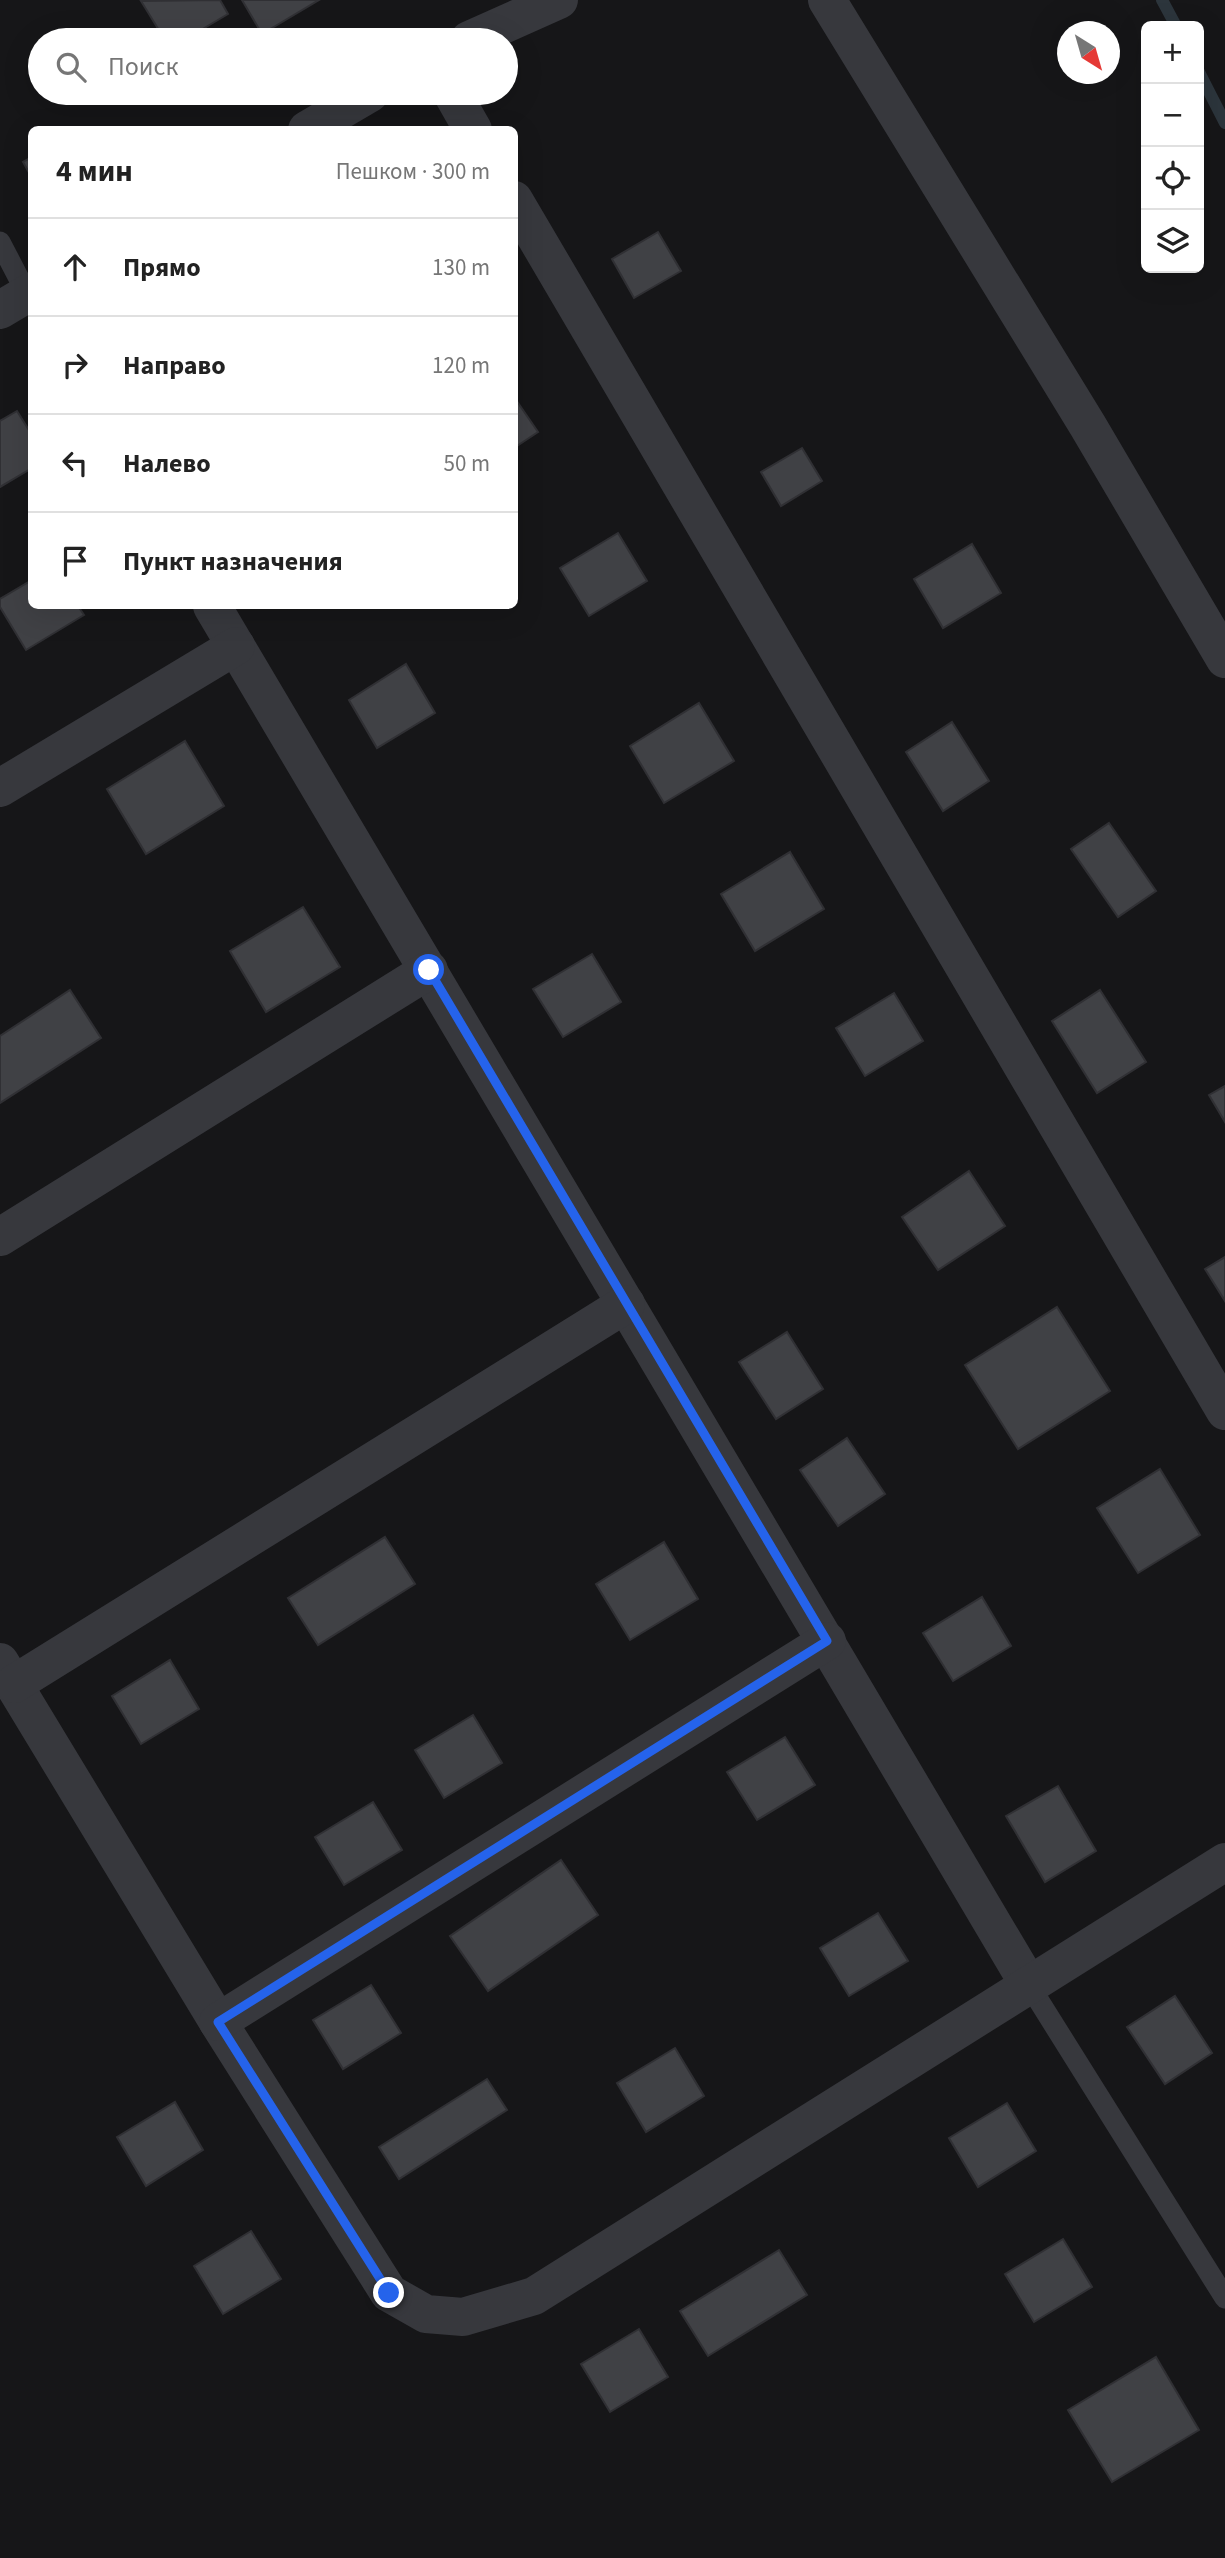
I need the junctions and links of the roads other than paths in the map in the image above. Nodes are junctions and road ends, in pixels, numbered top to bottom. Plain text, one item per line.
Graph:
1 (559, 0) edge
2 (827, 0) edge
3 (496, 28) edge
4 (350, 105) edge
5 (459, 105) edge
6 (314, 126) edge
7 (471, 126) edge
8 (518, 207) edge
9 (0, 242) edge
10 (22, 299) edge
11 (214, 609) edge
12 (236, 646) junction
13 (1225, 659) edge
14 (0, 788) edge
15 (429, 970) junction
16 (0, 1237) edge
17 (626, 1304) junction
18 (1225, 1411) edge
19 (827, 1641) junction
20 (7, 1673) edge
21 (1225, 1862) edge
22 (1029, 1985) junction
23 (218, 2022) junction
24 (1225, 2298) edge

1 - 3 street
2 - 13 street
4 - 6 street
5 - 7 street
8 - 18 street
9 - 10 lane
11 - 12 street
12 - 14 street
12 - 15 street
15 - 16 street
15 - 17 street
17 - 19 street
17 - 20 street
19 - 22 street
19 - 23 street
20 - 23 street
21 - 22 street
22 - 23 street
22 - 24 lane

